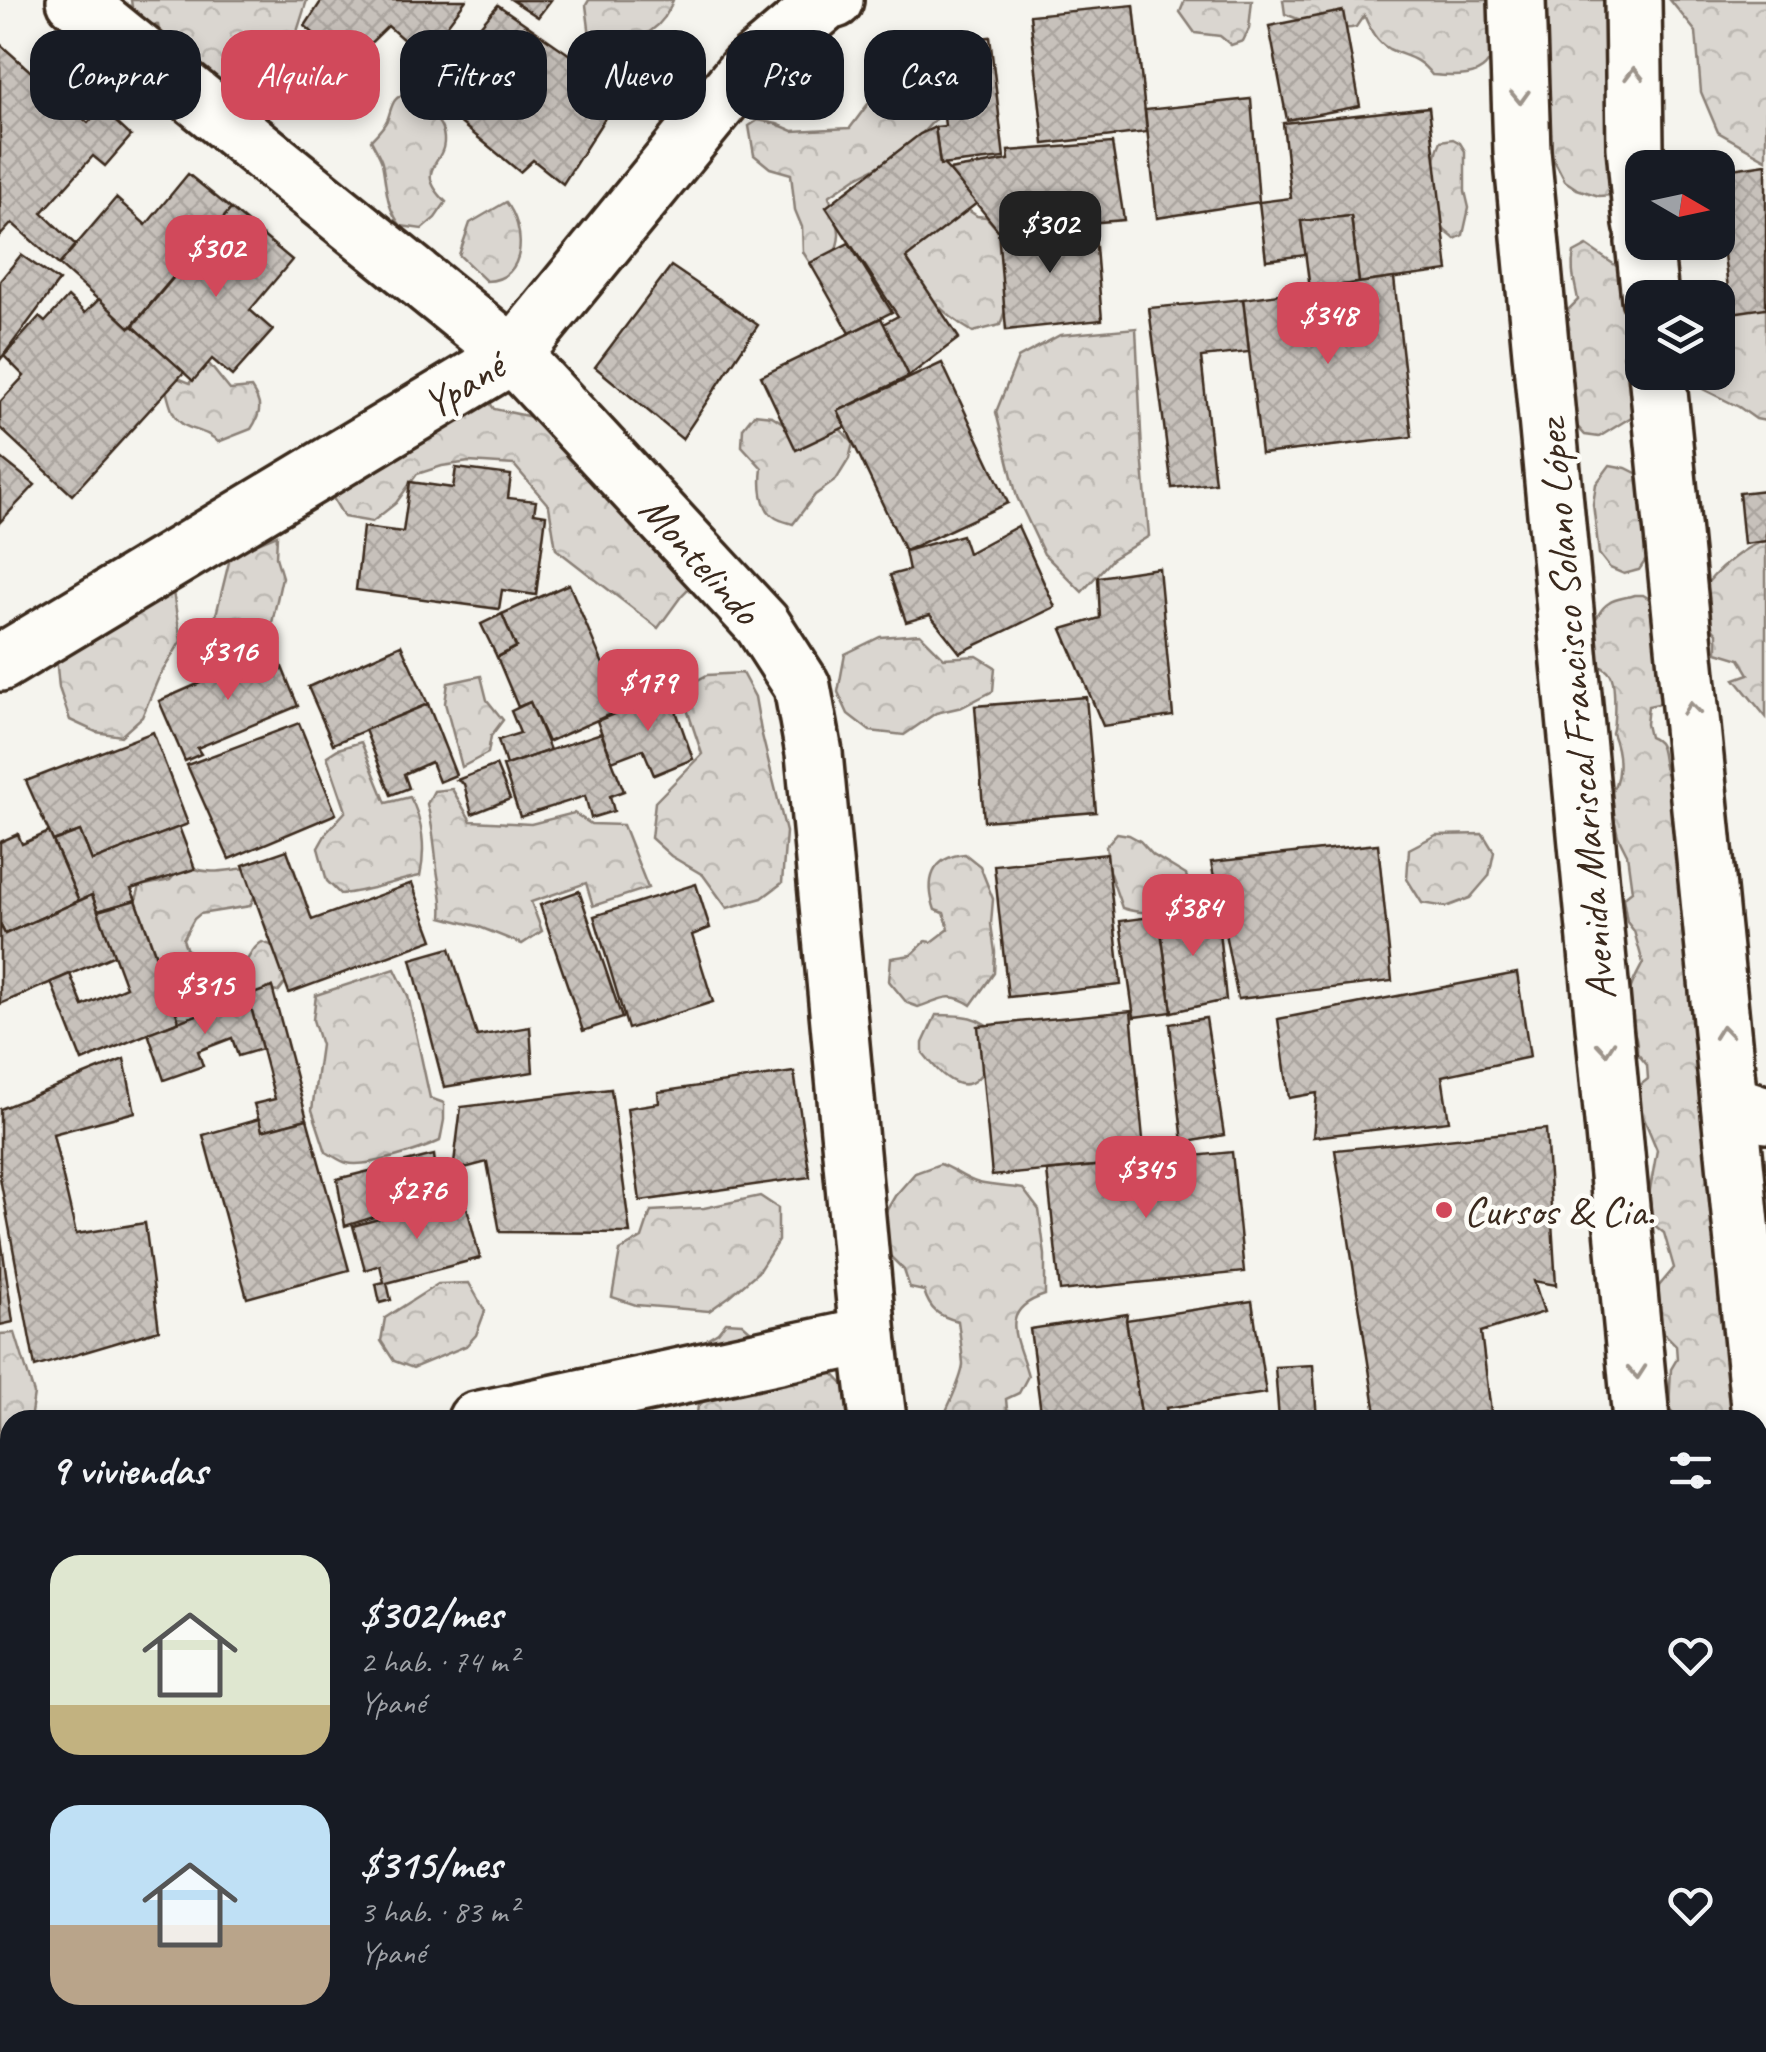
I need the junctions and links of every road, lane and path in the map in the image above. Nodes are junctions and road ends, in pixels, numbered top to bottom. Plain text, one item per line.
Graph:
1 (75, 0) edge
2 (835, 0) edge
3 (1517, 0) edge
4 (1633, 0) edge
5 (1635, 150) edge
6 (513, 355) junction
7 (1659, 390) edge
8 (0, 663) edge
9 (1748, 1109) edge
10 (868, 1336) junction
11 (523, 1410) edge
12 (877, 1410) edge
13 (1640, 1410) edge
14 (1763, 1410) edge

1 - 6 street, Montelindo
2 - 6 street, Ypané
3 -> 13 street, Avenida Mariscal Francisco Solano López
5 -> 4 street
6 - 8 street, Ypané
6 - 10 street, Montelindo
9 -> 7 street
9 - 14 street
10 - 11 street
10 - 12 street, Montelindo

